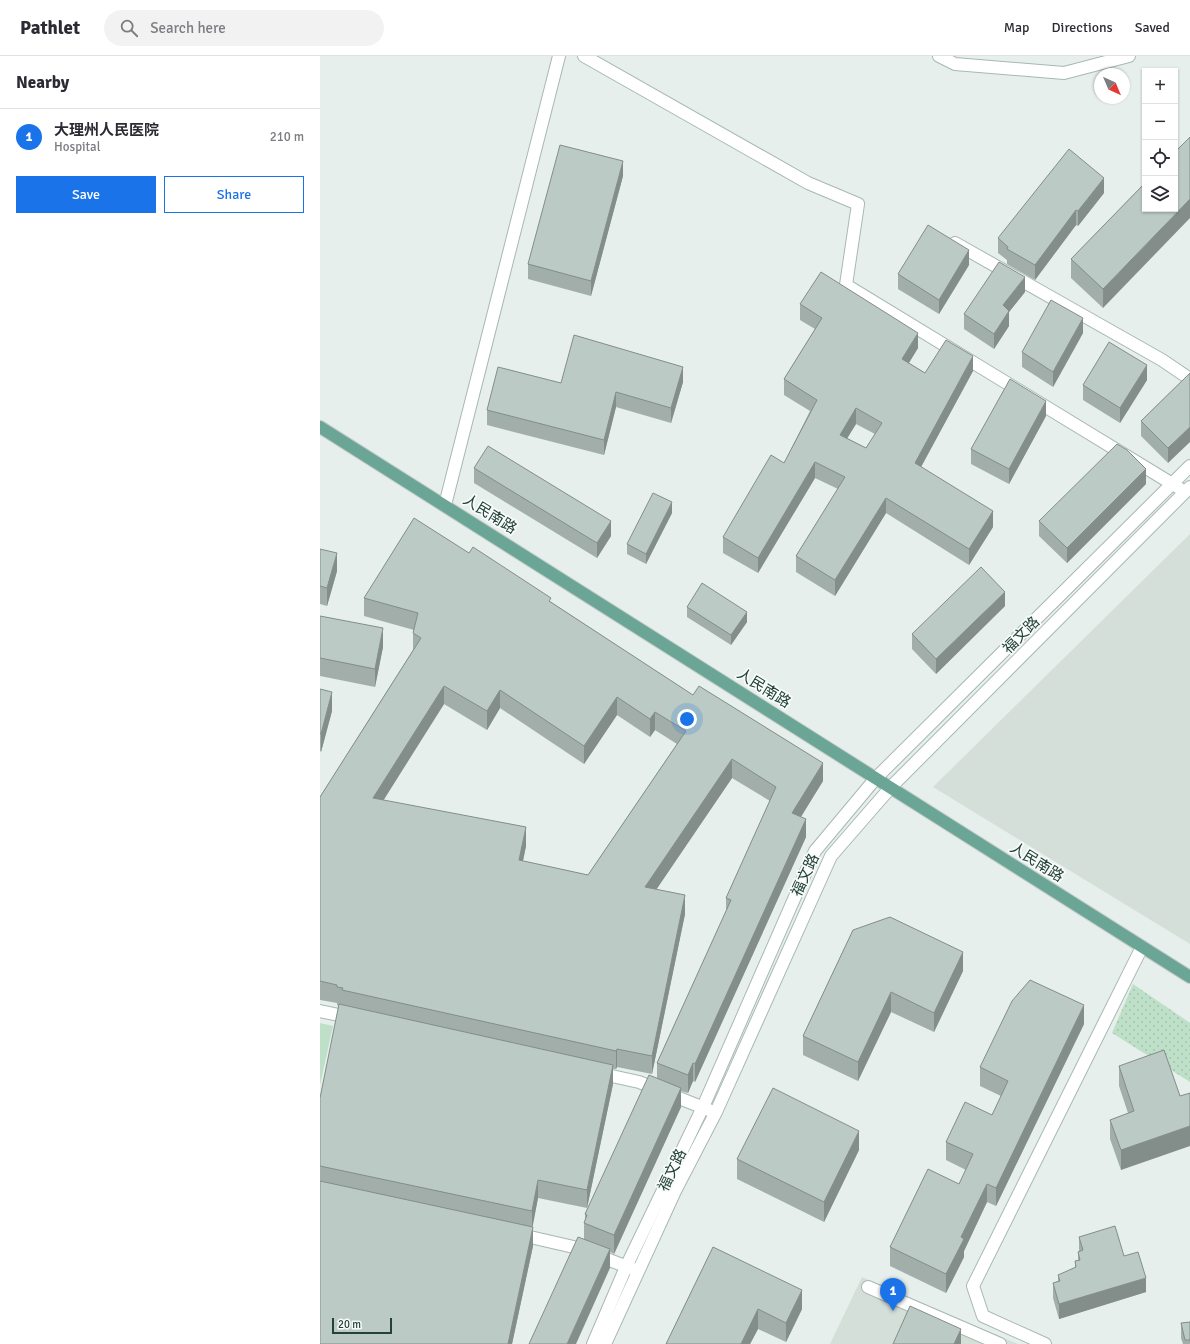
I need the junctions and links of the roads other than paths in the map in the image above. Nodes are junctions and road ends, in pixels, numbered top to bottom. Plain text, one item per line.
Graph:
1 (559, 56) edge
2 (584, 56) edge
3 (939, 56) edge
4 (1130, 56) edge
5 (947, 239) edge
6 (1190, 378) edge
7 (320, 427) edge
8 (1190, 466) edge
9 (1172, 484) junction
10 (1188, 489) edge
11 (445, 505) junction
12 (876, 778) junction
13 (891, 787) junction
14 (1142, 947) junction
15 (1190, 977) edge
16 (320, 1011) edge
17 (367, 1021) edge
18 (584, 1070) edge
19 (703, 1107) junction
20 (716, 1112) junction
21 (502, 1231) edge
22 (632, 1269) junction
23 (868, 1287) dead end
24 (593, 1344) edge
25 (605, 1344) edge
26 (1000, 1344) edge
27 (1045, 1344) edge

1 - 11 street
2 - 9 street
3 - 4 street
5 - 6 street
7 - 11 main road, 人民南路
8 - 9 street, 福文路
9 - 10 street
9 - 12 street, 福文路
10 - 13 street, 福文路
11 - 12 main road, 人民南路
12 - 13 main road, 人民南路
12 - 19 street, 福文路
13 - 14 main road, 人民南路
13 - 20 street, 福文路
14 - 15 main road, 人民南路
14 - 27 street
16 - 17 street
18 - 19 street
19 - 20 street
19 - 22 street, 福文路
20 - 22 street, 福文路
21 - 22 street
22 - 24 street, 福文路
22 - 25 street, 福文路
23 - 26 street

